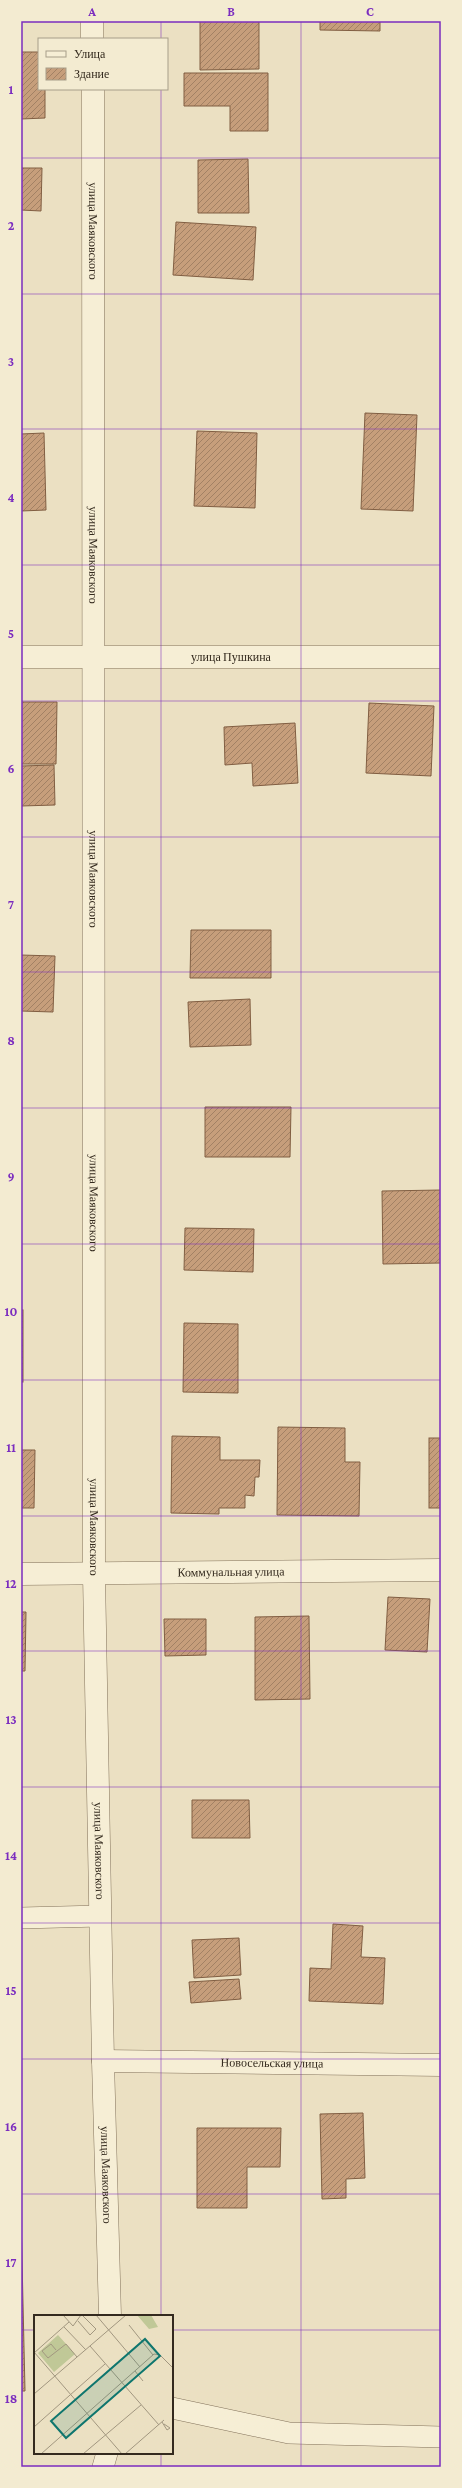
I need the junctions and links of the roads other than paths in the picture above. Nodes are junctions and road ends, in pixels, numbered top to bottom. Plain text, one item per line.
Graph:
1 (92, 21) edge
2 (92, 38) edge
3 (92, 90) edge
4 (441, 656) edge
5 (21, 657) edge
6 (94, 657) junction
7 (441, 1570) edge
8 (21, 1574) edge
9 (94, 1574) junction
10 (100, 1916) junction
11 (21, 1918) edge
12 (103, 2061) junction
13 (441, 2066) edge
14 (110, 2315) edge
15 (173, 2408) edge
16 (441, 2436) edge
17 (107, 2454) edge
18 (104, 2467) edge

1 - 2 street
3 - 6 street, улица Маяковского
4 - 6 street, улица Пушкина
5 - 6 street, улица Пушкина
6 - 9 street, улица Маяковского
7 - 9 street, Коммунальная улица
8 - 9 street, Коммунальная улица
9 - 10 street, улица Маяковского
10 - 11 lane
10 - 12 street, улица Маяковского
12 - 13 street, Новосельская улица
12 - 14 street, улица Маяковского
15 - 16 lane
17 - 18 lane

